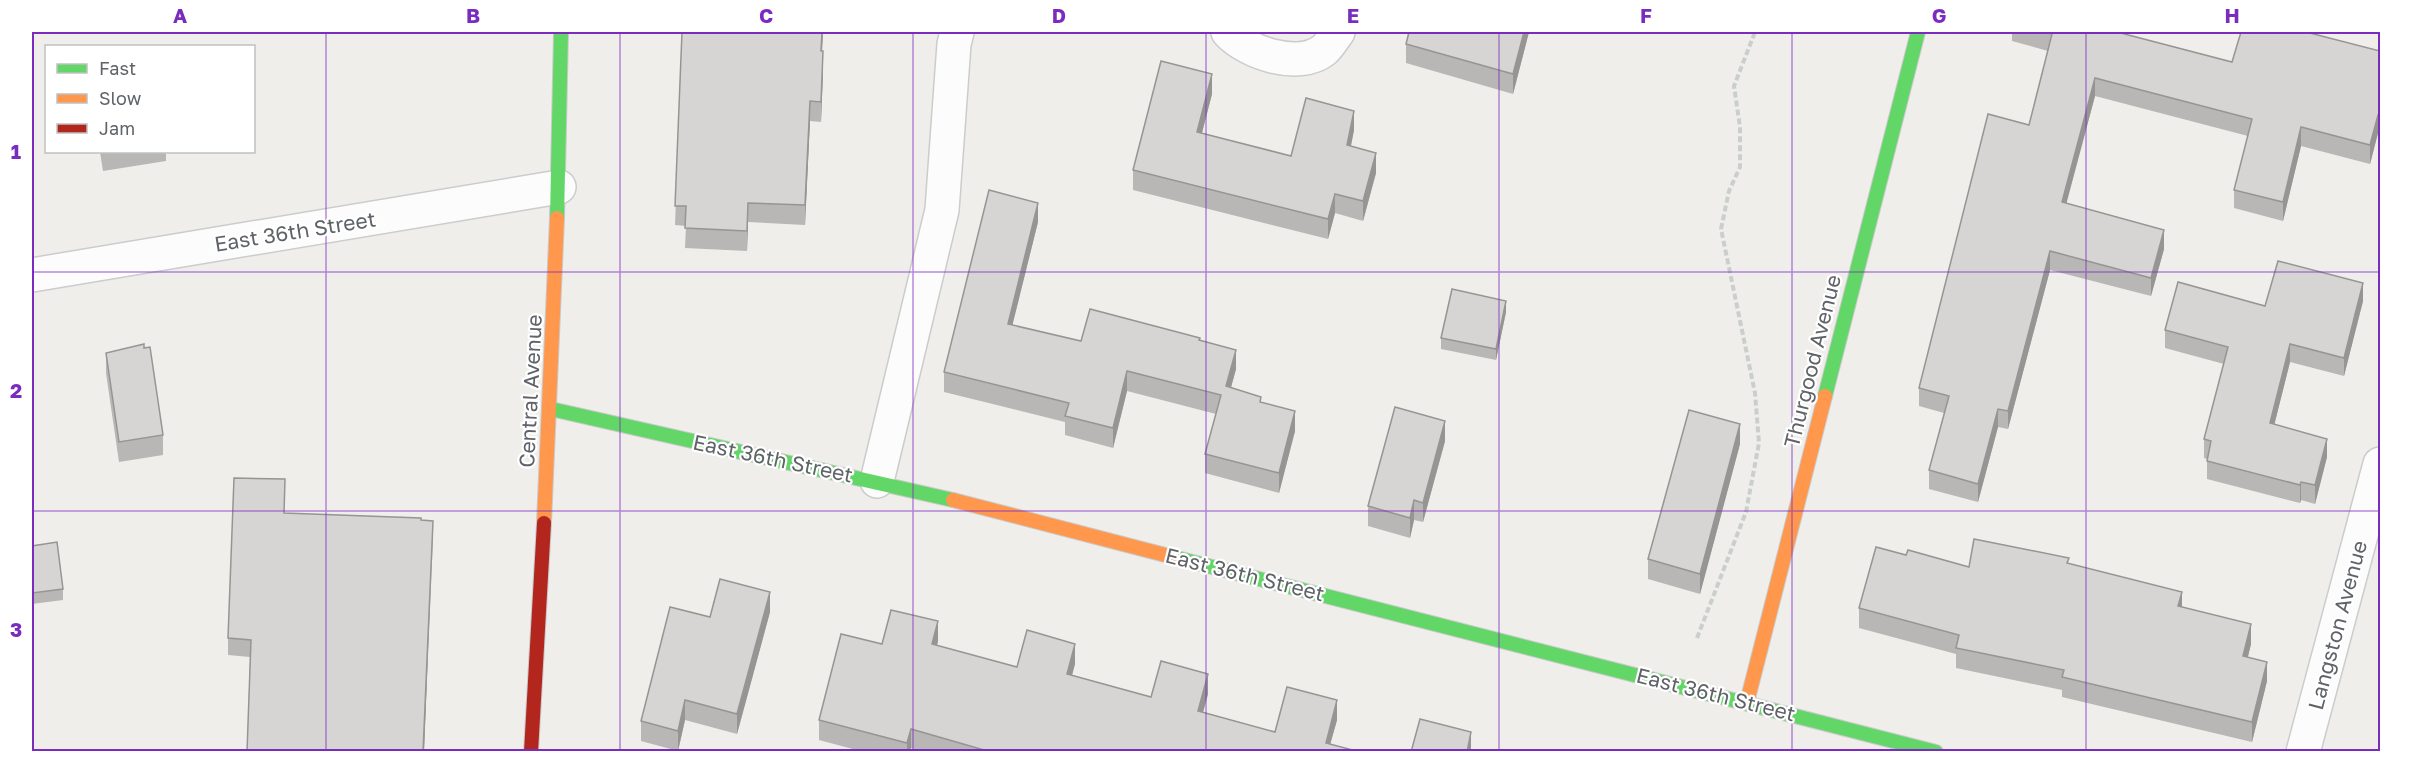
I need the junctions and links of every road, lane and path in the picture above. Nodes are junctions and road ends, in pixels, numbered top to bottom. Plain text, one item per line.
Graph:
1 (561, 32) edge
2 (957, 32) edge
3 (1228, 32) edge
4 (1338, 32) edge
5 (1755, 32) edge
6 (1918, 32) edge
7 (559, 187) junction
8 (32, 275) edge
9 (551, 409) junction
10 (2380, 464) edge
11 (876, 481) junction
12 (1697, 638) dead end
13 (1747, 702) junction
14 (531, 752) edge
15 (1936, 752) edge
16 (2303, 752) edge

1 - 7 street, Central Avenue
2 - 11 street
3 - 4 street
5 - 12 path
6 - 13 street, Thurgood Avenue
7 - 8 street, East 36th Street
7 - 9 street, Central Avenue
9 - 11 street, East 36th Street
9 - 14 street, Central Avenue
10 - 16 street, Langston Avenue
11 - 13 street, East 36th Street
13 - 15 street, East 36th Street

